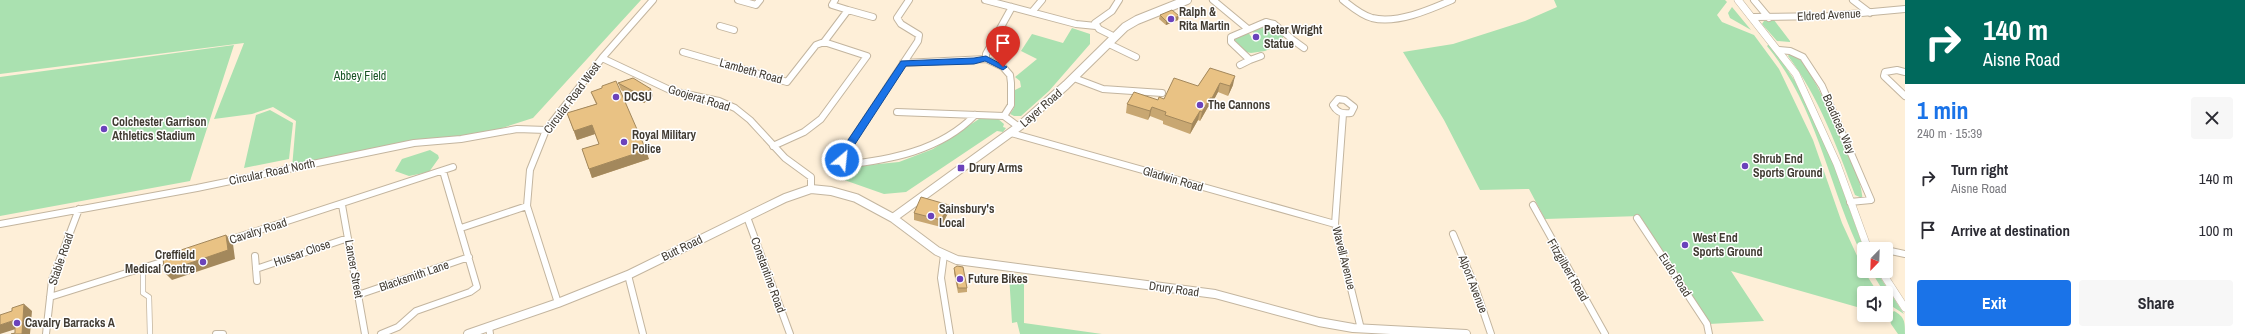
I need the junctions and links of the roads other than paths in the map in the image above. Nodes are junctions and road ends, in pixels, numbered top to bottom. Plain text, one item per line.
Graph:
1 (653, 0) edge
2 (738, 0) edge
3 (760, 0) edge
4 (835, 0) edge
5 (909, 0) edge
6 (985, 0) edge
7 (1042, 0) edge
8 (1119, 0) edge
9 (1187, 0) edge
10 (1213, 0) edge
11 (1343, 0) edge
12 (1452, 0) edge
13 (1738, 0) edge
14 (1754, 0) edge
15 (1853, 0) edge
16 (1012, 7) junction
17 (848, 10) junction
18 (1905, 10) edge
19 (1032, 12) junction
20 (1870, 13) junction
21 (873, 17) dead end
22 (1752, 17) junction
23 (1769, 18) junction
24 (720, 26) dead end
25 (1096, 26) junction
26 (1248, 29) junction
27 (734, 30) dead end
28 (1115, 37) junction
29 (1293, 40) junction
30 (824, 42) junction
31 (1109, 44) junction
32 (1283, 45) dead end
33 (1304, 48) dead end
34 (1779, 50) junction
35 (683, 52) dead end
36 (1260, 56) dead end
37 (602, 58) junction
38 (986, 58) junction
39 (1136, 58) dead end
40 (1250, 60) junction
41 (904, 63) junction
42 (1240, 65) dead end
43 (1905, 72) edge
44 (1074, 78) junction
45 (1162, 93) dead end
46 (1905, 96) edge
47 (897, 112) dead end
48 (1343, 114) dead end
49 (975, 115) junction
50 (1004, 116) junction
51 (1019, 127) junction
52 (546, 130) junction
53 (1011, 133) junction
54 (773, 146) junction
55 (453, 167) dead end
56 (443, 171) junction
57 (811, 189) junction
58 (1850, 202) junction
59 (342, 205) junction
60 (1533, 205) dead end
61 (527, 206) junction
62 (79, 209) junction
63 (747, 217) junction
64 (893, 218) junction
65 (1637, 218) dead end
66 (0, 224) edge
67 (1335, 224) junction
68 (461, 228) junction
69 (1453, 234) dead end
70 (348, 238) junction
71 (1866, 242) edge
72 (215, 245) edge
73 (1893, 251) edge
74 (1905, 254) edge
75 (944, 255) junction
76 (179, 256) edge
77 (255, 256) dead end
78 (469, 257) junction
79 (143, 268) junction
80 (256, 269) junction
81 (628, 275) junction
82 (1886, 278) edge
83 (257, 281) dead end
84 (358, 295) junction
85 (50, 297) junction
86 (558, 302) junction
87 (1905, 308) edge
88 (1356, 330) edge
89 (490, 331) edge
90 (1432, 333) edge
91 (46, 334) edge
92 (150, 334) edge
93 (216, 334) edge
94 (223, 334) edge
95 (365, 334) edge
96 (381, 334) edge
97 (468, 334) edge
98 (643, 334) edge
99 (790, 334) edge
100 (950, 334) edge
101 (1466, 334) edge
102 (1491, 334) edge
103 (1605, 334) edge
104 (1709, 334) edge

1 - 37 street, Circular Road West
2 - 3 street
4 - 17 street
5 - 41 street
6 - 16 street
7 - 19 street
8 - 25 street
9 - 28 main road, Layer Road
10 - 26 street
11 - 12 street
13 - 22 street, Boadicea Way
14 - 23 street
15 - 20 street
16 - 19 street
16 - 38 street
17 - 21 street
17 - 30 street
18 - 20 street, Eldred Avenue
19 - 25 street
20 - 23 street, Eldred Avenue
22 - 23 street, Eldred Avenue
22 - 34 street, Boadicea Way
24 - 27 street
25 - 28 street
26 - 29 street
26 - 40 street
28 - 31 main road, Layer Road
29 - 32 street
29 - 33 street
30 - 35 street, Lambeth Road
30 - 54 street
31 - 39 street
31 - 44 main road, Layer Road
34 - 58 street, Boadicea Way
34 - 58 street, Boadicea Way
36 - 40 street
37 - 52 street, Circular Road West
37 - 54 street, Goojerat Road
38 - 41 street
38 - 50 street
40 - 42 street
41 - 49 street
43 - 46 street
44 - 45 street
44 - 51 main road, Layer Road
47 - 49 street
48 - 67 street, Wavell Avenue
49 - 50 street
50 - 51 street
51 - 53 main road, Layer Road
52 - 61 street, Circular Road West
52 - 62 street, Circular Road North
53 - 64 main road, Layer Road
53 - 67 street, Gladwin Road
54 - 57 street, Goojerat Road
55 - 56 street, Cavalry Road
56 - 59 street, Cavalry Road
56 - 68 street
57 - 63 main road, Butt Road
57 - 64 main road, Butt Road
58 - 71 street, Boadicea Way
59 - 70 street, Lancer Street
59 - 72 street, Cavalry Road
60 - 103 street, Fitzgilbert Road
61 - 68 street
61 - 86 street, Circular Road West
62 - 66 street, Circular Road North
62 - 85 street, Stable Road
63 - 81 main road, Butt Road
63 - 99 street, Constantine Road
64 - 75 main road, Drury Road
65 - 104 street, Eudo Road
67 - 88 street, Wavell Avenue
68 - 78 street
69 - 102 street, Alport Avenue
70 - 80 street, Hussar Close
70 - 84 street, Lancer Street
73 - 74 street
75 - 88 main road, Drury Road
75 - 100 street
76 - 79 street
77 - 80 street, Hussar Close
78 - 84 street, Blacksmith Lane
78 - 96 street
79 - 85 street
79 - 92 street
80 - 83 street, Hussar Close
81 - 86 main road, Butt Road
81 - 98 street
82 - 87 street
84 - 95 street, Lancer Street
85 - 91 street, Stable Road
86 - 89 main road, Butt Road
88 - 90 main road, Drury Road
89 - 97 main road, Butt Road
90 - 101 main road, Drury Road
93 - 94 street

